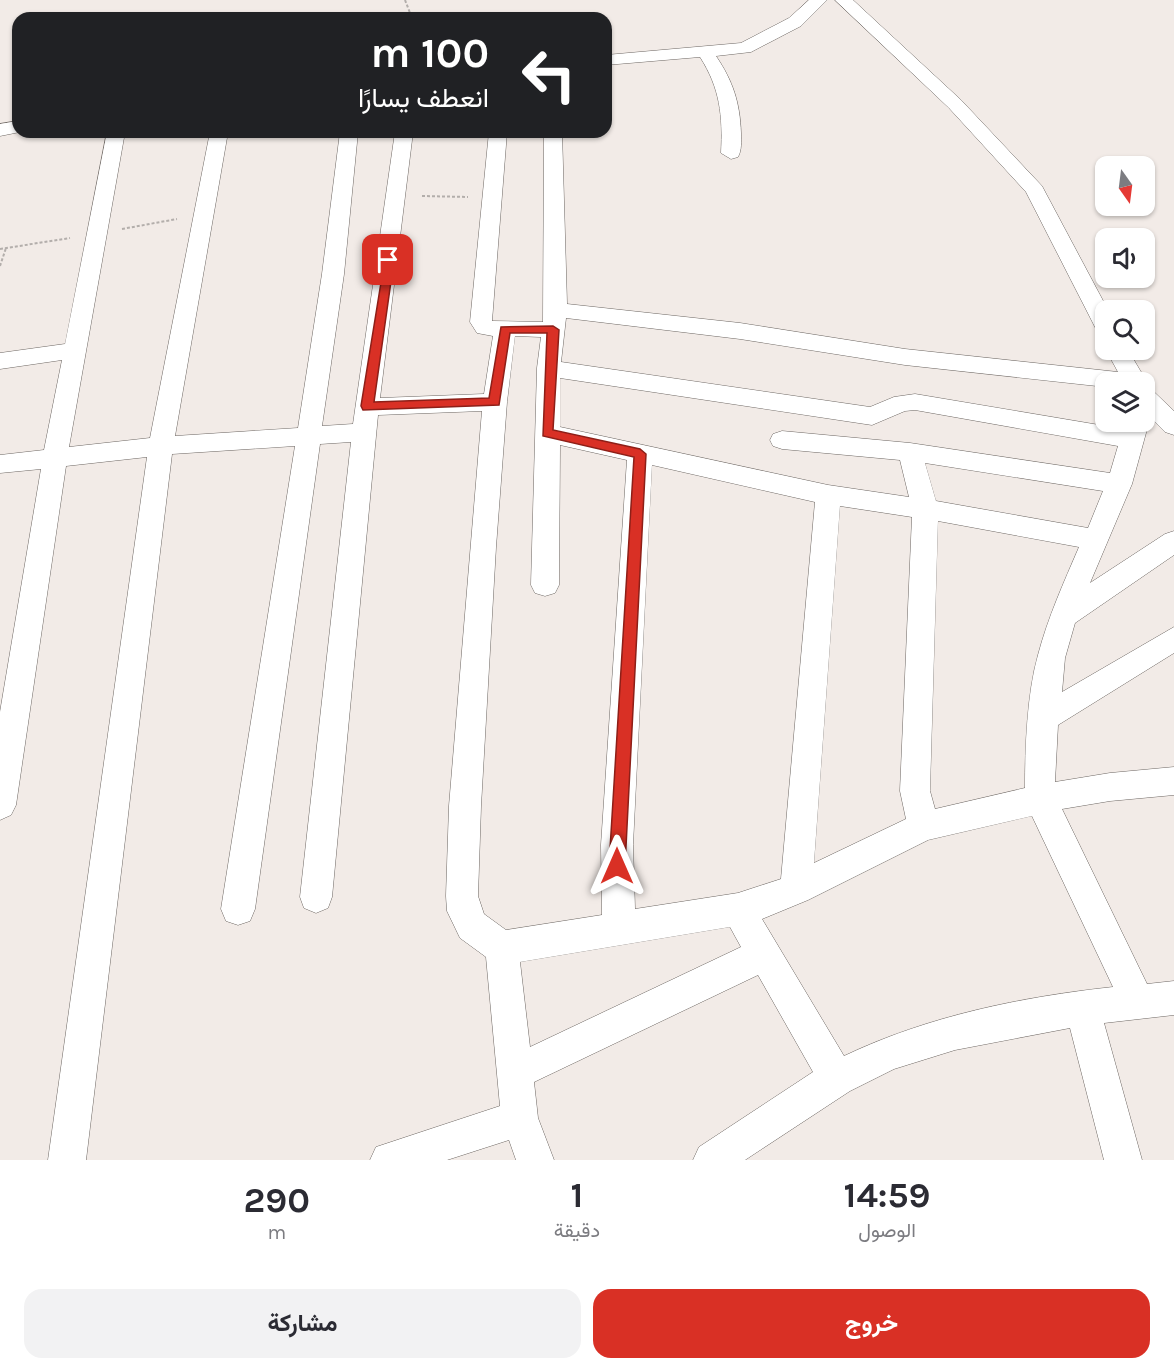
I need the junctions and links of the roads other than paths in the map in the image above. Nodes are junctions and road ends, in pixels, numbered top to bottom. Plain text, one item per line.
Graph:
1 (819, 0) edge
2 (843, 0) edge
3 (706, 53) junction
4 (612, 60) edge
5 (115, 138) edge
6 (218, 138) edge
7 (348, 138) edge
8 (403, 138) edge
9 (498, 138) edge
10 (553, 138) edge
11 (731, 153) dead end
12 (1095, 306) edge
13 (554, 320) junction
14 (505, 329) junction
15 (75, 350) junction
16 (0, 361) edge
17 (549, 368) junction
18 (1095, 378) edge
19 (495, 402) junction
20 (1155, 407) edge
21 (366, 419) junction
22 (1095, 426) edge
23 (1174, 426) edge
24 (1134, 432) edge
25 (547, 433) junction
26 (308, 434) junction
27 (782, 440) dead end
28 (161, 446) junction
29 (910, 452) junction
30 (640, 454) junction
31 (55, 456) junction
32 (0, 464) edge
33 (1119, 484) junction
34 (828, 495) junction
35 (925, 509) junction
36 (1094, 539) junction
37 (1174, 541) edge
38 (545, 585) dead end
39 (1063, 616) junction
40 (1174, 639) edge
41 (1044, 718) junction
42 (1174, 781) edge
43 (1040, 798) junction
44 (0, 805) edge
45 (923, 826) junction
46 (796, 889) junction
47 (316, 897) dead end
48 (238, 909) dead end
49 (738, 909) junction
50 (619, 928) junction
51 (502, 948) junction
52 (765, 954) junction
53 (1174, 998) edge
54 (1137, 1000) junction
55 (1082, 1008) junction
56 (514, 1073) junction
57 (837, 1078) junction
58 (520, 1118) junction
59 (67, 1160) edge
60 (389, 1160) edge
61 (536, 1160) edge
62 (712, 1160) edge
63 (1123, 1160) edge

1 - 3 street
2 - 12 street
3 - 4 street
3 - 11 street
5 - 15 street
6 - 28 street
7 - 26 street
8 - 21 street
9 - 14 street
10 - 13 street
13 - 14 street
13 - 17 street
13 - 18 street
14 - 19 street
15 - 16 street
15 - 31 street
17 - 22 street
17 - 25 street
19 - 21 street
19 - 51 street
20 - 23 street
21 - 26 street
21 - 47 street
24 - 33 street
25 - 30 street
25 - 38 street
26 - 28 street
26 - 48 street
27 - 29 street
28 - 31 street
28 - 59 street
29 - 33 street
29 - 35 street
30 - 34 street
30 - 50 street
31 - 32 street
31 - 44 street
33 - 36 street
34 - 35 street
34 - 46 street
35 - 36 street
35 - 45 street
36 - 39 street
37 - 39 street
39 - 41 street
40 - 41 street
41 - 43 street
42 - 43 street
43 - 45 street
43 - 54 street
45 - 46 street
46 - 49 street
49 - 50 street
49 - 52 street
50 - 51 street
51 - 56 street
52 - 56 street
52 - 57 street
53 - 54 street
54 - 55 street
55 - 57 street
55 - 63 street
56 - 58 street
57 - 62 street
58 - 60 street
58 - 61 street

